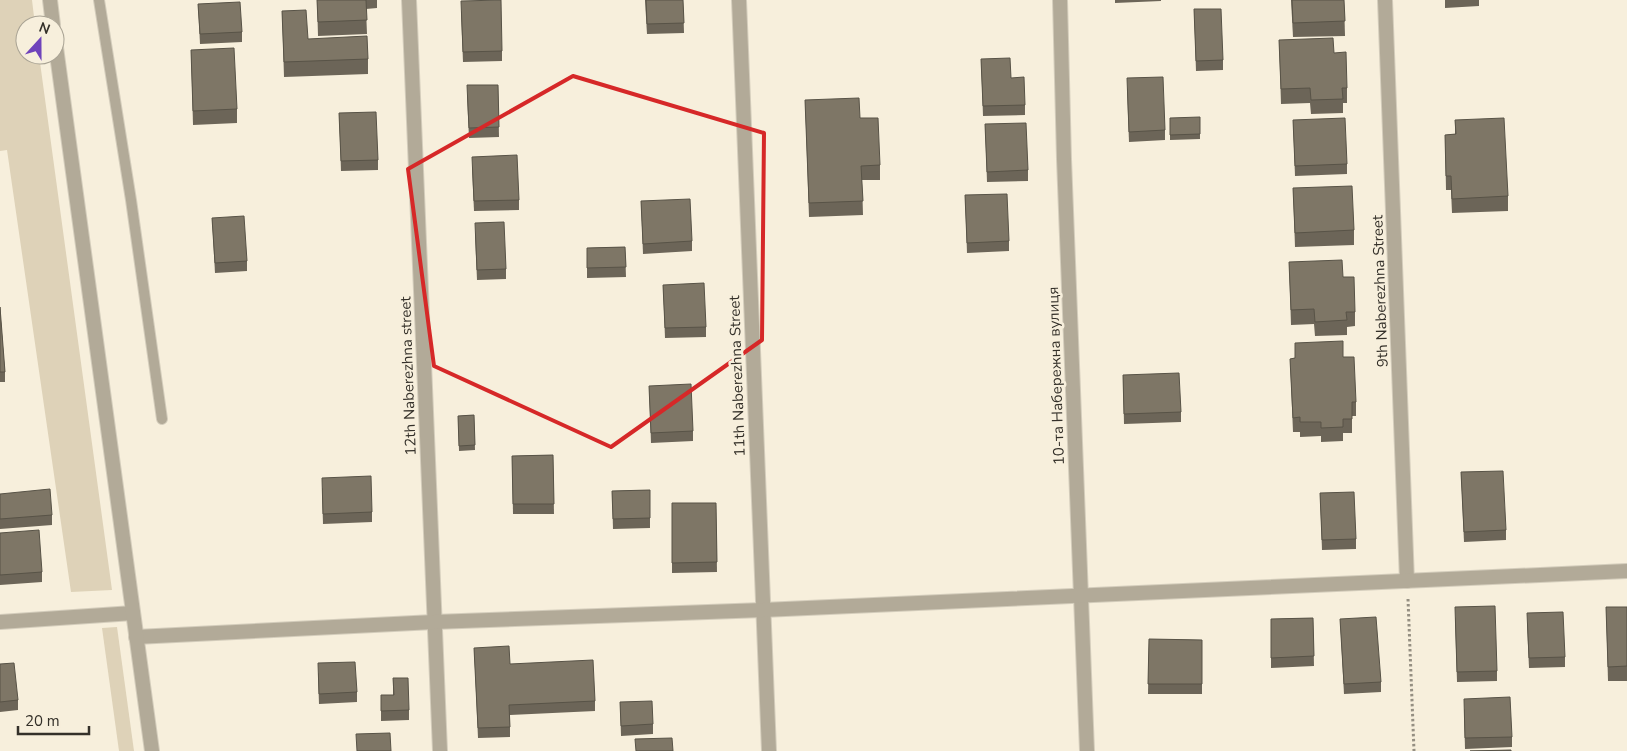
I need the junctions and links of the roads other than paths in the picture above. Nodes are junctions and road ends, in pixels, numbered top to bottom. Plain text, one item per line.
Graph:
1 (50, 0) edge
2 (100, 0) edge
3 (409, 0) edge
4 (739, 0) edge
5 (1060, 0) edge
6 (1385, 0) edge
7 (52, 15) edge
8 (58, 65) edge
9 (162, 420) dead end
10 (1627, 571) edge
11 (1407, 581) junction
12 (1081, 596) junction
13 (763, 610) junction
14 (132, 613) junction
15 (0, 622) edge
16 (434, 622) junction
17 (136, 637) junction
18 (152, 751) edge
19 (440, 751) edge
20 (769, 751) edge
21 (1087, 751) edge

1 - 7 street
2 - 9 lane
3 - 16 street, 12th Naberezhna street
4 - 13 street, 11th Naberezhna Street
5 - 12 street, 10-та Набережна вулиця
6 - 11 street, 9th Naberezhna Street
8 - 14 street
10 - 11 street
11 - 12 street
12 - 13 street
12 - 21 street, 10-та Набережна вулиця
13 - 16 street
13 - 20 street, 11th Naberezhna Street
14 - 15 street
14 - 17 street
16 - 17 street
16 - 19 street, 12th Naberezhna street
17 - 18 street

